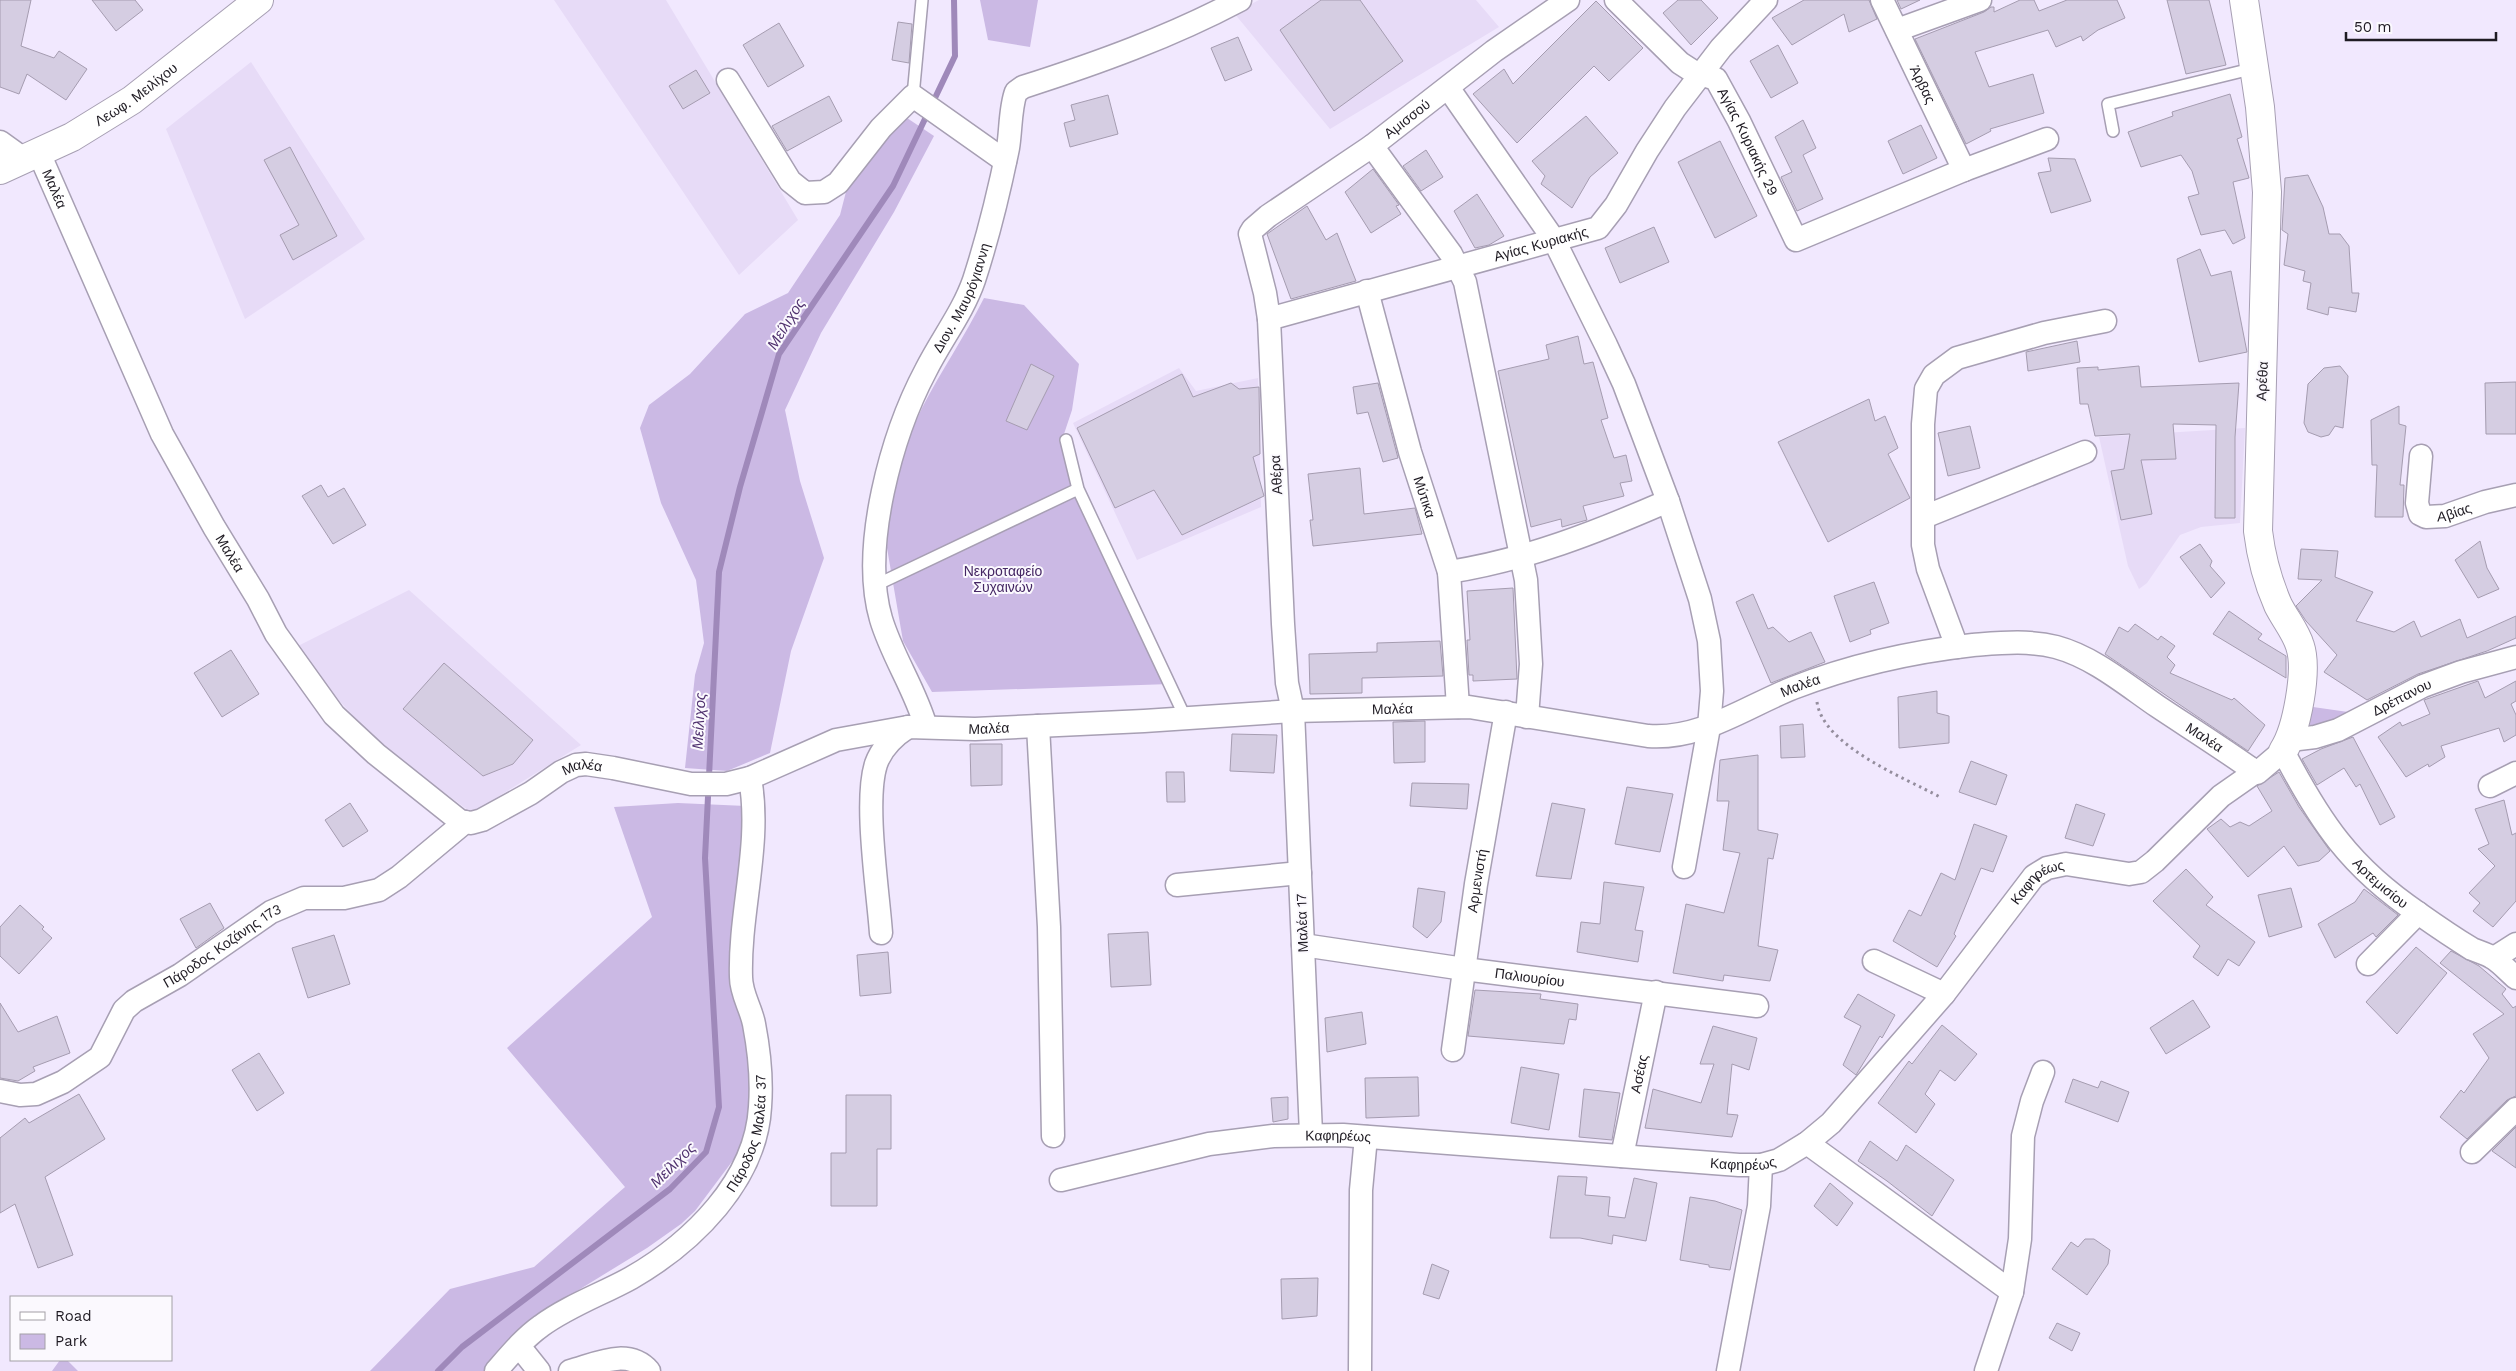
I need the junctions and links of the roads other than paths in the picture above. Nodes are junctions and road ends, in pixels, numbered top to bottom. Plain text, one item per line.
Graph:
1 (259, 0) edge
2 (922, 0) edge
3 (1240, 0) edge
4 (1568, 0) edge
5 (1616, 0) edge
6 (1766, 0) edge
7 (1882, 0) edge
8 (1980, 0) edge
9 (2244, 0) edge
10 (1897, 30) junction
11 (2255, 68) junction
12 (1700, 74) junction
13 (728, 80) dead end
14 (1449, 89) junction
15 (916, 99) junction
16 (2114, 131) dead end
17 (2047, 138) dead end
18 (0, 142) edge
19 (1372, 146) junction
20 (32, 156) junction
21 (1005, 161) junction
22 (0, 170) edge
23 (1964, 170) junction
24 (1554, 240) junction
25 (1251, 241) joint
26 (1459, 266) junction
27 (1367, 291) junction
28 (1269, 319) junction
29 (2105, 321) dead end
30 (1066, 440) dead end
31 (2085, 452) dead end
32 (2421, 456) dead end
33 (1078, 489) junction
34 (2516, 495) edge
35 (1668, 501) junction
36 (1924, 517) junction
37 (1523, 556) junction
38 (1449, 572) junction
39 (876, 585) junction
40 (1957, 647) junction
41 (2516, 657) edge
42 (1458, 707) junction
43 (1293, 712) junction
44 (1506, 712) junction
45 (1185, 717) junction
46 (1528, 717) junction
47 (1038, 726) junction
48 (917, 727) junction
49 (1708, 727) junction
50 (2286, 745) junction
51 (2250, 768) junction
52 (2516, 773) edge
53 (750, 778) junction
54 (2490, 786) dead end
55 (465, 822) junction
56 (1684, 867) dead end
57 (1300, 873) junction
58 (1177, 885) dead end
59 (2418, 913) junction
60 (881, 933) dead end
61 (2516, 944) edge
62 (1302, 945) junction
63 (2494, 958) junction
64 (1874, 961) dead end
65 (2368, 964) dead end
66 (1464, 969) junction
67 (2516, 978) edge
68 (1656, 992) junction
69 (1944, 994) junction
70 (1757, 1006) dead end
71 (1453, 1050) dead end
72 (2044, 1072) dead end
73 (0, 1091) edge
74 (2516, 1110) edge
75 (1311, 1134) junction
76 (1053, 1136) dead end
77 (1366, 1137) junction
78 (1807, 1143) junction
79 (2472, 1152) dead end
80 (1622, 1156) junction
81 (1761, 1165) junction
82 (1062, 1180) dead end
83 (2012, 1292) junction
84 (519, 1346) junction
85 (496, 1371) edge
86 (539, 1371) edge
87 (570, 1371) edge
88 (649, 1371) edge
89 (1360, 1371) edge
90 (1728, 1371) edge
91 (1986, 1371) edge

1 - 20 street, Λεωφ. Μειλίχου
2 - 15 lane
3 - 21 street, Διον. Μαυρόγιαννη
4 - 14 street, Αμισσού
5 - 12 street, Αγίας Κυριακής 29
6 - 12 street, Αγίας Κυριακής
7 - 10 street, Άρβας
8 - 10 street
9 - 11 street, Αρέθα
10 - 23 street, Άρβας
11 - 16 lane
11 - 50 street, Αρέθα
12 - 23 street, Αγίας Κυριακής 29
12 - 24 street, Αγίας Κυριακής
13 - 15 street
14 - 19 street, Αμισσού
14 - 24 street
15 - 21 street
17 - 23 street
18 - 20 street, Μαλέα
19 - 25 street, Αμισσού
19 - 26 street
20 - 22 street, Λεωφ. Μειλίχου
20 - 55 street, Μαλέα
21 - 39 street, Διον. Μαυρόγιαννη
24 - 26 street, Αγίας Κυριακής
24 - 35 street
25 - 28 street, Αθέρα
26 - 27 street, Αγίας Κυριακής
26 - 37 street
27 - 28 street, Αγίας Κυριακής
27 - 38 street, Μύτικα
28 - 43 street, Αθέρα
29 - 36 street
30 - 33 lane
31 - 36 street
32 - 34 street, Αβίας
33 - 39 lane
33 - 45 lane
35 - 37 street
35 - 49 street
36 - 40 street
37 - 38 street
37 - 46 street
38 - 42 street, Μύτικα
39 - 48 street, Διον. Μαυρόγιαννη
40 - 49 street, Μαλέα
40 - 51 street, Μαλέα
41 - 50 street, Δρέπανου
42 - 43 street, Μαλέα
42 - 44 street, Μαλέα
43 - 45 street, Μαλέα
43 - 57 street, Μαλέα 17
44 - 46 street, Μαλέα
44 - 66 street, Αρμενιστή
45 - 47 street, Μαλέα
46 - 49 street, Μαλέα
47 - 48 street, Μαλέα
47 - 76 street
48 - 53 street, Μαλέα
48 - 60 street
49 - 56 street
50 - 51 street
50 - 59 street, Αρτεμισίου
51 - 69 street, Καφηρέως
52 - 54 street
53 - 55 street, Μαλέα
53 - 84 street, Πάροδος Μαλέα 37
55 - 73 street, Πάροδος Κοζάνης 173
57 - 58 street
57 - 62 street, Μαλέα 17
59 - 63 street, Αρτεμισίου
59 - 65 street
61 - 63 street
62 - 66 street, Παλιουρίου
62 - 75 street, Μαλέα 17
63 - 67 street, Αρτεμισίου
64 - 69 street
66 - 68 street, Παλιουρίου
66 - 71 street, Αρμενιστή
68 - 70 street, Παλιουρίου
68 - 80 street, Ασέας
69 - 78 street, Καφηρέως
72 - 83 street
74 - 79 street
75 - 77 street, Καφηρέως
75 - 82 street, Καφηρέως
77 - 80 street, Καφηρέως
77 - 89 street
78 - 81 street, Καφηρέως
78 - 83 street
80 - 81 street, Καφηρέως
81 - 90 street
83 - 91 street
84 - 85 street, Πάροδος Μαλέα 37
84 - 86 street
87 - 88 street

